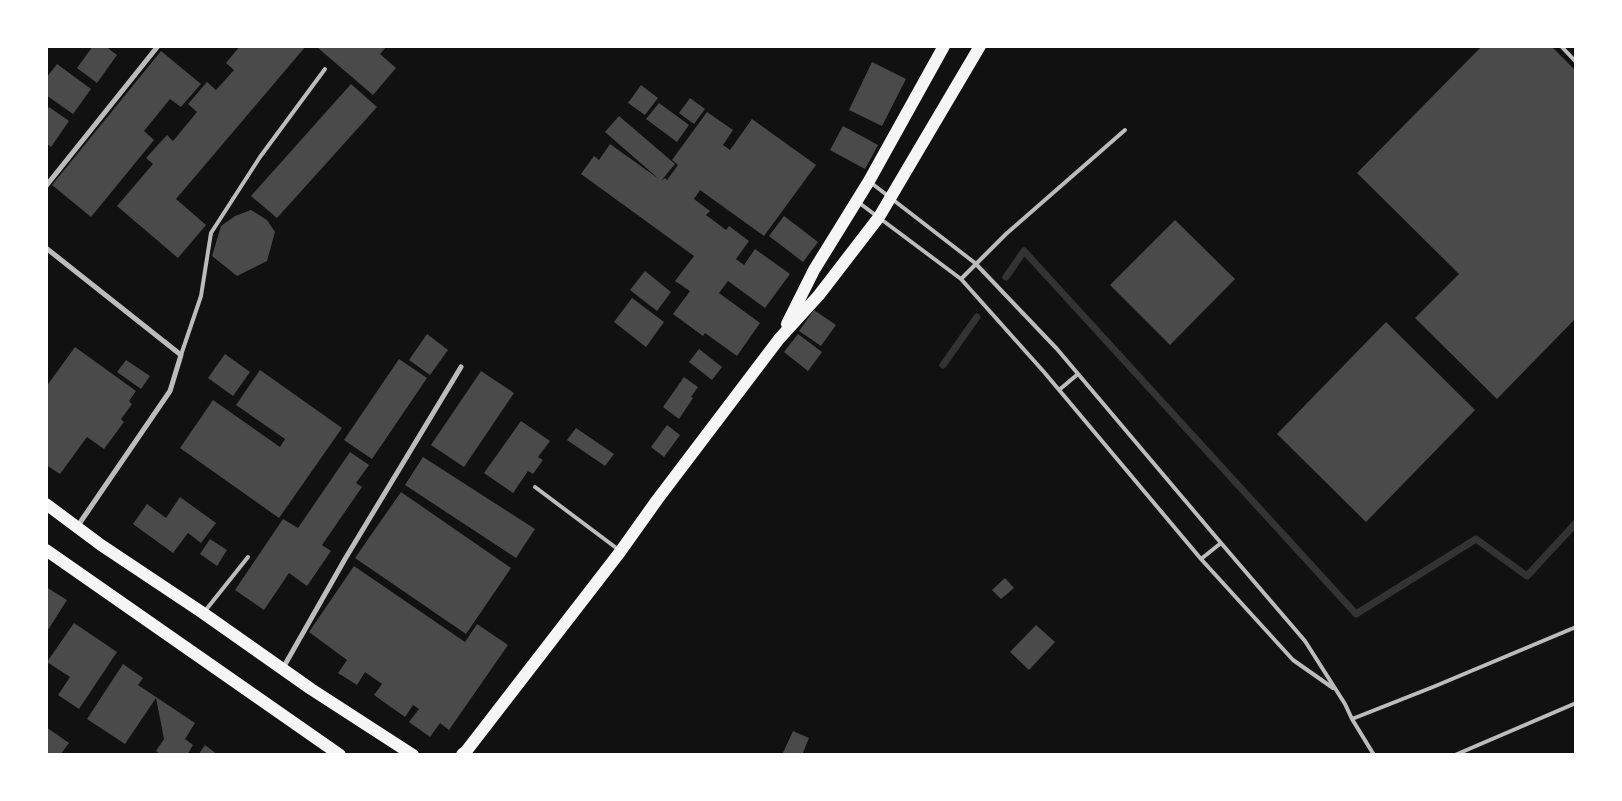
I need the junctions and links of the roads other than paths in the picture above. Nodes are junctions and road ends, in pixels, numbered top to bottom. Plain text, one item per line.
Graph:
1 (158, 46) edge
2 (944, 46) edge
3 (980, 46) edge
4 (1561, 46) edge
5 (1576, 62) edge
6 (325, 69) dead end
7 (1125, 130) dead end
8 (869, 181) junction
9 (46, 186) edge
10 (890, 198) junction
11 (856, 201) junction
12 (878, 217) junction
13 (46, 248) edge
14 (975, 263) junction
15 (961, 279) junction
16 (779, 339) junction
17 (181, 355) junction
18 (461, 367) dead end
19 (1078, 374) junction
20 (1059, 390) junction
21 (535, 487) dead end
22 (46, 504) edge
23 (77, 527) junction
24 (1221, 543) junction
25 (46, 550) edge
26 (620, 552) junction
27 (248, 557) dead end
28 (1201, 559) junction
29 (203, 613) junction
30 (1576, 627) edge
31 (283, 669) junction
32 (1335, 689) junction
33 (1576, 703) edge
34 (1352, 719) junction
35 (464, 754) edge
36 (340, 755) edge
37 (413, 755) edge
38 (1374, 755) edge
39 (1455, 755) edge

1 - 9 street
2 - 8 main road
3 - 10 main road
4 - 5 lane
6 - 17 lane
7 - 14 lane
8 - 10 lane
8 - 11 main road
10 - 12 main road
10 - 14 lane
11 - 12 lane
11 - 16 main road
12 - 15 lane
12 - 16 main road
13 - 17 street
14 - 15 lane
14 - 19 lane
15 - 20 lane
16 - 26 main road
17 - 23 street
18 - 31 street
19 - 20 lane
19 - 24 lane
20 - 28 lane
21 - 26 lane
22 - 23 main road
23 - 29 main road
24 - 28 lane
24 - 32 lane
25 - 36 main road
26 - 35 main road
27 - 29 lane
28 - 32 lane
29 - 31 main road
30 - 34 lane
31 - 37 main road
32 - 34 lane
33 - 39 lane
34 - 38 lane

